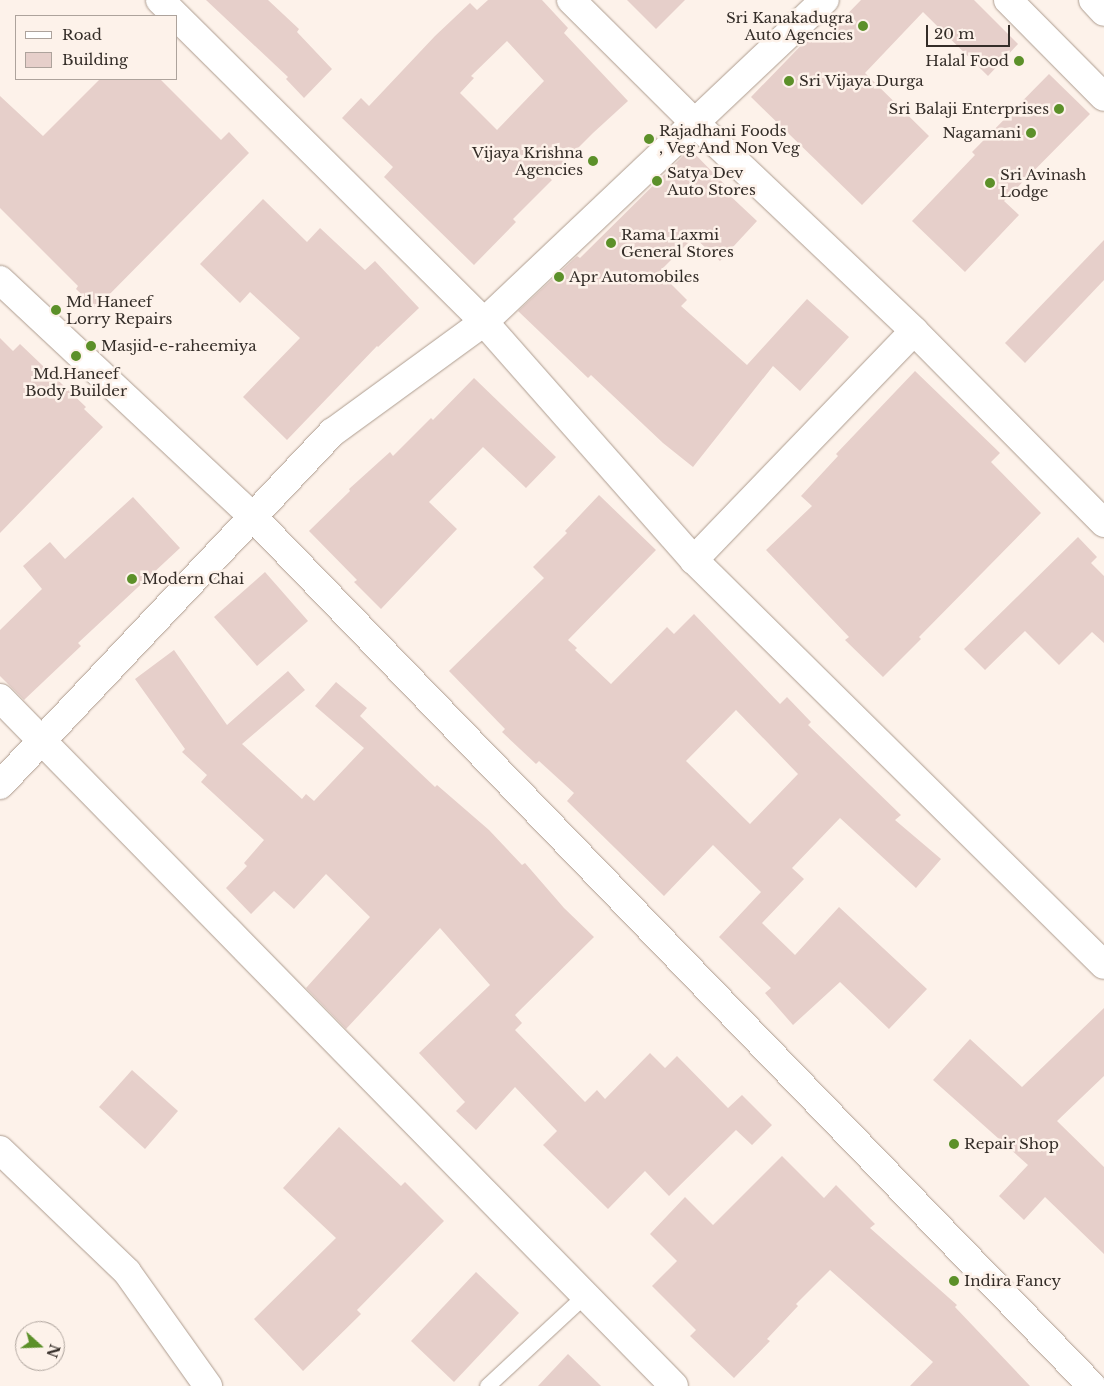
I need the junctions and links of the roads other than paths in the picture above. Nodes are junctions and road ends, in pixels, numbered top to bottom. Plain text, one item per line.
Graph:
1 (160, 0) edge
2 (571, 0) edge
3 (825, 0) edge
4 (1008, 0) edge
5 (1093, 0) edge
6 (1104, 12) edge
7 (175, 15) edge
8 (178, 18) edge
9 (1104, 97) edge
10 (694, 122) junction
11 (0, 280) edge
12 (484, 322) junction
13 (914, 331) junction
14 (253, 517) junction
15 (1104, 523) edge
16 (694, 560) junction
17 (0, 698) edge
18 (43, 740) junction
19 (0, 784) edge
20 (1104, 966) edge
21 (0, 1150) edge
22 (585, 1295) junction
23 (208, 1386) edge
24 (487, 1386) edge
25 (674, 1386) edge
26 (1092, 1386) edge

1 - 7 street
2 - 10 street
3 - 10 street
4 - 9 street
5 - 6 street
8 - 12 street
10 - 12 street
10 - 13 street
11 - 14 street
12 - 14 street
12 - 16 street
13 - 15 street
13 - 16 street
14 - 18 street
14 - 26 street
16 - 20 street
17 - 18 street
18 - 19 street
18 - 22 street
21 - 23 street
22 - 24 lane
22 - 25 street

